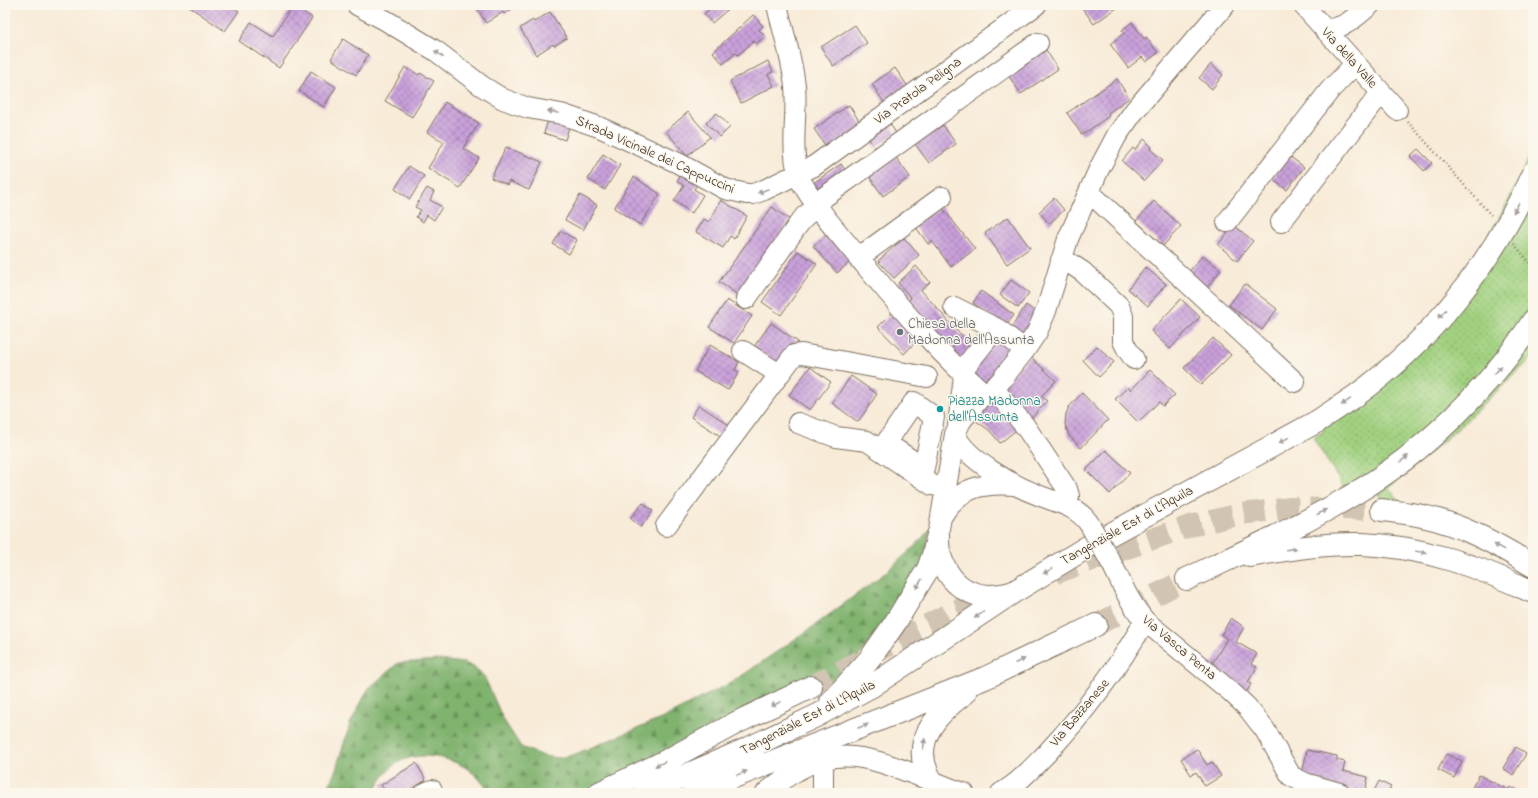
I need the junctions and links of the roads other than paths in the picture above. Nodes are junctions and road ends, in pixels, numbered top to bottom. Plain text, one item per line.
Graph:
1 (357, 5) edge
2 (777, 5) edge
3 (1036, 5) edge
4 (1225, 5) edge
5 (1351, 5) edge
6 (1370, 5) edge
7 (1314, 17) edge
8 (1038, 43) dead end
9 (1355, 64) junction
10 (1381, 93) junction
11 (1397, 110) road end
12 (1533, 173) edge
13 (798, 174) junction
14 (1089, 192) junction
15 (942, 197) dead end
16 (817, 204) junction
17 (1227, 222) dead end
18 (1281, 222) dead end
19 (858, 258) junction
20 (1061, 260) junction
21 (746, 299) dead end
22 (954, 307) dead end
23 (1533, 321) edge
24 (996, 328) junction
25 (1025, 350) junction
26 (743, 351) dead end
27 (941, 352) junction
28 (1134, 359) dead end
29 (778, 374) junction
30 (963, 374) junction
31 (928, 377) junction
32 (1296, 382) dead end
33 (989, 391) junction
34 (926, 406) junction
35 (798, 423) dead end
36 (957, 430) junction
37 (904, 460) junction
38 (1016, 485) junction
39 (947, 488) junction
40 (1067, 506) junction
41 (1382, 510) tunnel mouth
42 (666, 526) dead end
43 (940, 526) junction
44 (1225, 560) junction
45 (1533, 566) edge
46 (1187, 579) tunnel mouth
47 (1533, 592) edge
48 (1012, 593) junction
49 (1145, 621) junction
50 (1096, 625) tunnel mouth
51 (985, 678) junction
52 (811, 688) tunnel mouth
53 (818, 716) junction
54 (821, 760) junction
55 (932, 781) junction
56 (1296, 786) edge
57 (695, 792) edge
58 (599, 793) edge
59 (645, 793) edge
60 (727, 793) edge
61 (766, 793) edge
62 (823, 793) edge
63 (964, 793) edge
64 (1001, 793) edge
65 (1340, 793) edge

13 -> 1 street, Strada Vicinale dei Cappuccini
2 - 13 street
3 - 13 street, Via Pratola Peligna
4 - 14 street
5 - 7 street
6 - 7 street
7 - 9 street, Via della Valle
8 - 16 street
9 - 10 street, Via della Valle
9 - 17 street
10 - 11 street, Via della Valle
10 - 18 street
12 -> 48 highway, Tangenziale Est di L'Aquila, bridge
13 - 16 street
14 - 20 street
14 - 32 street
15 - 19 street
16 - 19 street
16 - 21 street
19 - 27 street
20 - 25 street
20 - 28 street
22 - 24 street
44 -> 23 highway
24 - 25 street
24 - 30 street
25 - 33 street
26 - 29 street
27 - 30 street
27 - 31 street
29 - 31 street
29 - 42 street
30 - 33 street
30 - 36 street
31 - 34 street
33 - 36 street
33 - 40 street
34 - 36 street
34 - 37 street
34 - 37 street
35 - 37 street
36 - 38 street, Via Vasca Penta
36 - 39 street
37 - 39 street
38 - 40 street, Via Vasca Penta
38 - 43 street
39 - 43 street
40 - 49 street, Via Vasca Penta, bridge
45 -> 41 highway
43 - 48 highway
43 -> 53 highway
44 - 46 highway
44 -> 47 highway
48 -> 53 highway, Tangenziale Est di L'Aquila
49 - 56 street, Via Vasca Penta
49 - 64 street, Via Bazzanese
51 -> 50 highway, Tangenziale Est di L'Aquila
55 -> 51 highway
57 -> 51 highway, Tangenziale Est di L'Aquila
52 -> 58 highway
53 - 59 highway, Tangenziale Est di L'Aquila
54 - 55 street
54 - 61 street
54 - 62 street
55 - 63 street
56 - 65 street, Via Vasca Penta
57 - 60 highway

